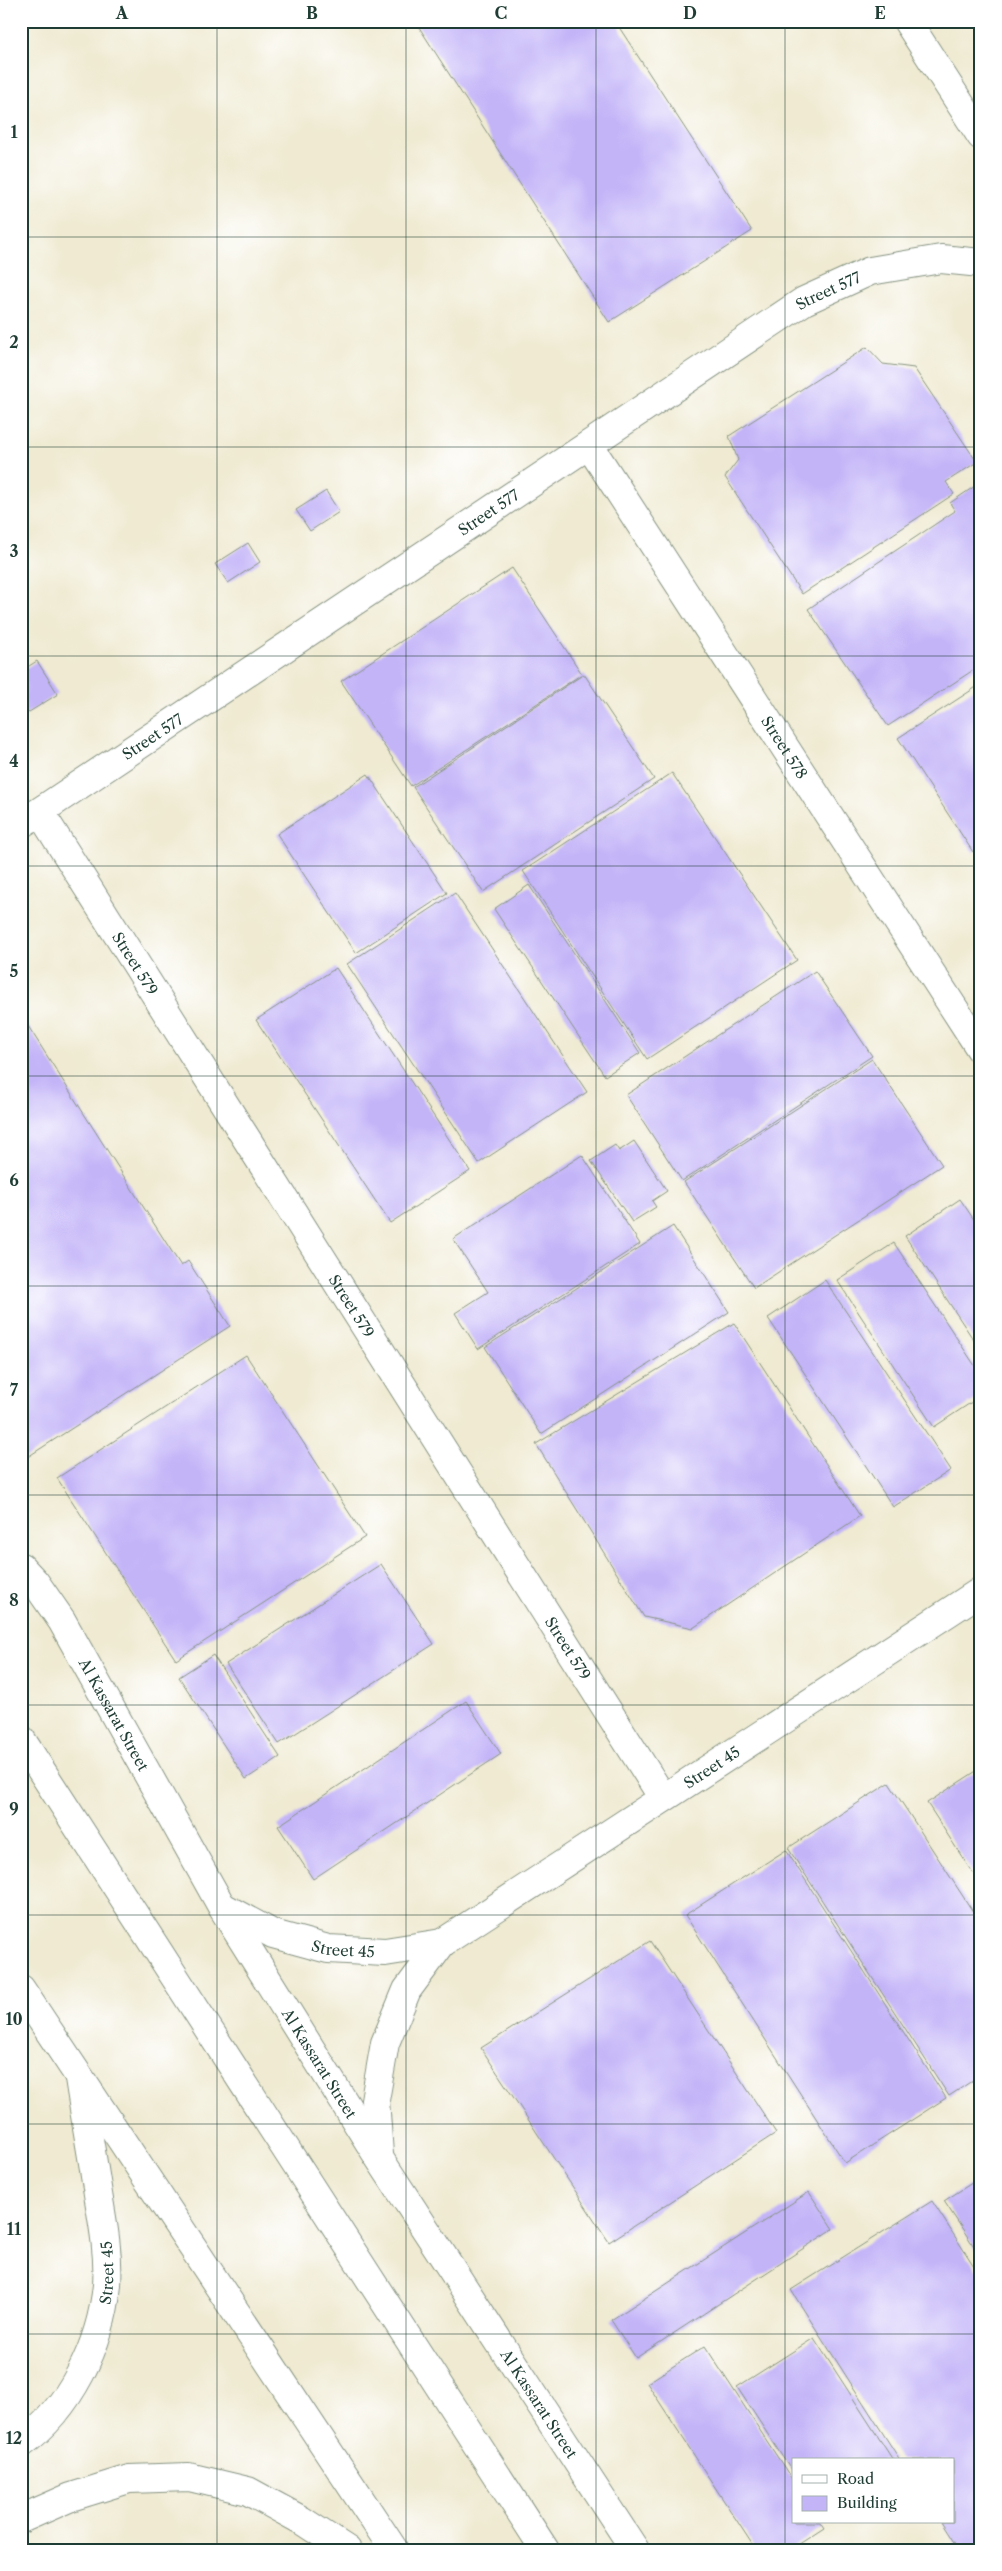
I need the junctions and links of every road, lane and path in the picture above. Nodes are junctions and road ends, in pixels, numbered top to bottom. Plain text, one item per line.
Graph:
1 (907, 21) edge
2 (981, 136) edge
3 (981, 263) edge
4 (589, 445) junction
5 (31, 818) edge
6 (981, 1050) edge
7 (21, 1567) edge
8 (981, 1591) edge
9 (21, 1739) edge
10 (663, 1798) junction
11 (222, 1907) junction
12 (442, 1943) junction
13 (21, 1989) edge
14 (79, 2078) junction
15 (379, 2158) junction
16 (21, 2444) edge
17 (21, 2519) edge
18 (347, 2550) edge
19 (394, 2550) edge
20 (545, 2550) edge
21 (636, 2550) edge

1 - 2 street
3 - 4 street, Street 577
4 - 5 street, Street 577
4 - 6 street, Street 578
5 - 10 street, Street 579
7 - 11 street, Al Kassarat Street
8 - 10 street, Street 45
9 - 20 street
10 - 12 street, Street 45
11 - 12 street, Street 45
11 - 15 street, Al Kassarat Street
12 - 15 street, Street 45
13 - 14 street
14 - 16 street, Street 45
14 - 19 street
15 - 21 street, Al Kassarat Street
17 - 18 street

